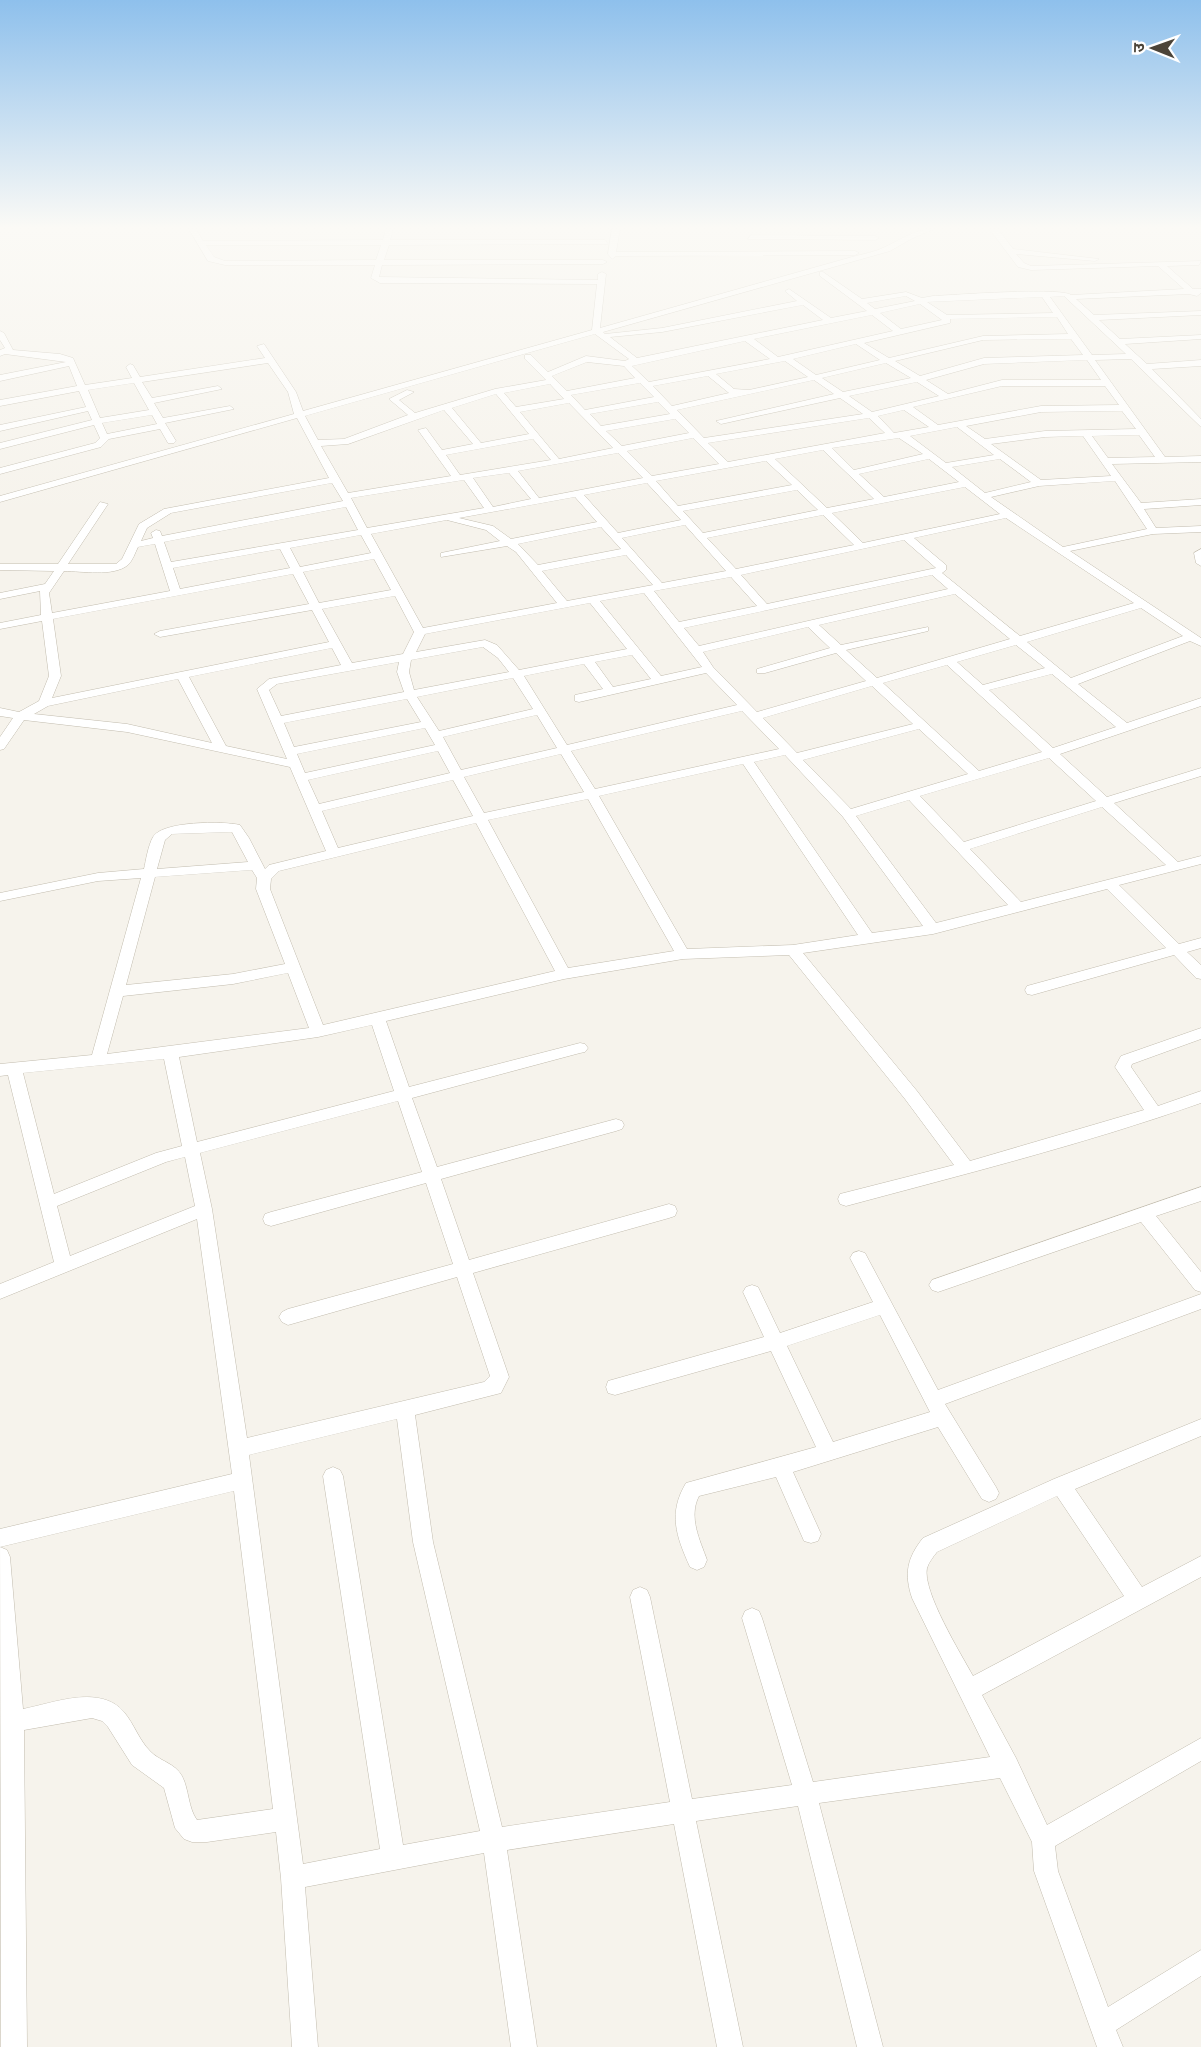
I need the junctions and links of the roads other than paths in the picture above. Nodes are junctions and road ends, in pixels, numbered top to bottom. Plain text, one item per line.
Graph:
1 (602, 325) edge
2 (603, 325) edge
3 (628, 325) edge
4 (689, 325) joint
5 (813, 325) edge
6 (890, 325) edge
7 (941, 325) edge
8 (1066, 325) edge
9 (1099, 325) edge
10 (662, 330) junction
11 (602, 332) junction
12 (697, 332) dead end
13 (0, 333) edge
14 (901, 333) junction
15 (1074, 336) junction
16 (669, 337) dead end
17 (1201, 337) edge
18 (704, 338) dead end
19 (747, 338) junction
20 (859, 342) junction
21 (1119, 342) junction
22 (677, 344) dead end
23 (712, 345) junction
24 (261, 346) dead end
25 (684, 351) junction
26 (4, 352) edge
27 (1134, 356) junction
28 (528, 357) junction
29 (1089, 357) junction
30 (781, 359) junction
31 (271, 360) junction
32 (889, 361) junction
33 (631, 362) junction
34 (72, 363) junction
35 (1201, 363) edge
36 (130, 367) dead end
37 (1145, 367) junction
38 (206, 370) junction
39 (710, 373) junction
40 (815, 377) junction
41 (0, 378) edge
42 (549, 378) junction
43 (919, 379) junction
44 (138, 381) junction
45 (644, 383) junction
46 (1107, 383) junction
47 (82, 387) junction
48 (218, 389) junction
49 (498, 391) junction
50 (740, 393) junction
51 (843, 395) junction
52 (946, 396) junction
53 (568, 397) junction
54 (659, 399) junction
55 (149, 401) junction
56 (0, 403) edge
57 (446, 406) junction
58 (905, 406) junction
59 (92, 408) junction
60 (1125, 408) junction
61 (669, 409) junction
62 (514, 410) junction
63 (583, 413) junction
64 (299, 414) junction
65 (871, 415) junction
66 (1197, 415) edge
67 (414, 416) junction
68 (677, 416) junction
69 (159, 420) junction
70 (97, 421) junction
71 (721, 421) dead end
72 (958, 424) junction
73 (1201, 424) edge
74 (0, 428) edge
75 (936, 428) junction
76 (599, 429) junction
77 (423, 430) dead end
78 (1143, 432) junction
79 (1086, 434) junction
80 (896, 435) junction
81 (535, 436) junction
82 (104, 437) junction
83 (698, 438) junction
84 (171, 441) dead end
85 (983, 442) junction
86 (316, 443) junction
87 (0, 446) edge
88 (479, 446) junction
89 (824, 446) junction
90 (620, 451) junction
91 (441, 453) junction
92 (768, 456) junction
93 (929, 456) junction
94 (1002, 456) junction
95 (1201, 459) edge
96 (1162, 460) junction
97 (1106, 461) junction
98 (557, 462) junction
99 (724, 464) junction
100 (943, 466) junction
101 (512, 470) junction
102 (0, 471) edge
103 (852, 473) junction
104 (462, 478) junction
105 (1118, 478) junction
106 (337, 479) junction
107 (649, 479) junction
108 (1039, 483) junction
109 (965, 484) junction
110 (799, 487) junction
111 (577, 493) junction
112 (983, 496) junction
113 (0, 499) edge
114 (348, 500) junction
115 (881, 500) junction
116 (537, 501) junction
117 (1201, 502) edge
118 (103, 504) dead end
119 (1138, 506) junction
120 (676, 509) junction
121 (490, 510) junction
122 (825, 511) junction
123 (1008, 515) junction
124 (445, 517) junction
125 (152, 519) junction
126 (687, 522) junction
127 (605, 523) junction
128 (1201, 529) edge
129 (365, 531) junction
130 (1153, 531) junction
131 (616, 536) junction
132 (701, 536) junction
133 (907, 537) junction
134 (158, 540) junction
135 (512, 543) junction
136 (134, 545) junction
137 (283, 545) junction
138 (862, 547) junction
139 (1062, 550) junction
140 (629, 551) junction
141 (1201, 552) edge
142 (378, 555) junction
143 (445, 555) dead end
144 (1201, 563) edge
145 (166, 566) junction
146 (0, 567) edge
147 (58, 568) junction
148 (536, 569) junction
149 (296, 570) junction
150 (734, 573) junction
151 (936, 573) junction
152 (46, 587) junction
153 (660, 587) junction
154 (647, 590) junction
155 (957, 590) junction
156 (398, 592) junction
157 (176, 593) junction
158 (0, 596) edge
159 (593, 600) junction
160 (1144, 604) junction
161 (564, 605) junction
162 (316, 606) junction
163 (765, 608) junction
164 (49, 617) junction
165 (811, 624) junction
166 (0, 626) edge
167 (676, 626) junction
168 (924, 629) dead end
169 (420, 632) junction
170 (160, 634) dead end
171 (1196, 640) edge
172 (1020, 642) junction
173 (335, 644) junction
174 (838, 649) junction
175 (696, 650) junction
176 (635, 651) junction
177 (408, 656) junction
178 (587, 660) junction
179 (950, 661) junction
180 (348, 667) junction
181 (709, 669) junction
182 (1052, 670) junction
183 (762, 671) dead end
184 (516, 674) junction
185 (182, 675) junction
186 (658, 680) junction
187 (875, 682) junction
188 (1070, 682) junction
189 (980, 689) junction
190 (609, 691) junction
191 (410, 693) junction
192 (579, 698) dead end
193 (44, 703) junction
194 (1198, 706) edge
195 (743, 707) junction
196 (540, 711) junction
197 (0, 712) edge
198 (21, 716) junction
199 (754, 717) junction
200 (275, 721) junction
201 (429, 724) junction
202 (922, 725) junction
203 (1125, 728) junction
204 (439, 741) junction
205 (0, 746) edge
206 (221, 748) junction
207 (564, 749) junction
208 (1050, 753) junction
209 (790, 754) junction
210 (291, 758) junction
211 (746, 760) junction
212 (1201, 772) edge
213 (458, 776) junction
214 (977, 776) junction
215 (300, 778) junction
216 (593, 793) junction
217 (912, 795) junction
218 (1104, 802) junction
219 (314, 809) junction
220 (848, 814) junction
221 (481, 818) junction
222 (961, 847) junction
223 (333, 853) junction
224 (1201, 860) edge
225 (254, 866) junction
226 (1176, 867) junction
227 (150, 874) junction
228 (264, 878) junction
229 (1109, 884) junction
230 (0, 897) edge
231 (1017, 906) junction
232 (933, 929) junction
233 (868, 939) junction
234 (1201, 943) edge
235 (793, 950) junction
236 (1178, 951) junction
237 (683, 954) junction
238 (294, 967) junction
239 (564, 974) junction
240 (1201, 974) edge
241 (1032, 990) dead end
242 (118, 991) junction
243 (377, 1017) junction
244 (318, 1032) junction
245 (1201, 1033) edge
246 (580, 1048) dead end
247 (170, 1053) junction
248 (98, 1060) junction
249 (7, 1069) edge
250 (403, 1094) junction
251 (1201, 1097) edge
252 (1155, 1114) junction
253 (616, 1125) dead end
254 (191, 1149) junction
255 (966, 1168) junction
256 (431, 1175) junction
257 (1201, 1194) edge
258 (846, 1199) dead end
259 (48, 1203) junction
260 (204, 1209) junction
261 (669, 1211) dead end
262 (1146, 1215) junction
263 (271, 1219) dead end
264 (859, 1258) dead end
265 (64, 1266) junction
266 (463, 1268) junction
267 (938, 1285) dead end
268 (1201, 1285) edge
269 (0, 1292) edge
270 (752, 1292) dead end
271 (1201, 1301) edge
272 (884, 1306) junction
273 (288, 1317) dead end
274 (775, 1342) junction
275 (615, 1387) dead end
276 (405, 1409) junction
277 (938, 1409) junction
278 (1201, 1427) edge
279 (239, 1449) junction
280 (828, 1452) junction
281 (781, 1467) junction
282 (333, 1476) dead end
283 (243, 1480) junction
284 (1061, 1485) junction
285 (989, 1493) dead end
286 (811, 1534) dead end
287 (0, 1538) edge
288 (0, 1557) edge
289 (697, 1560) dead end
290 (1201, 1566) edge
291 (640, 1597) dead end
292 (1139, 1600) junction
293 (752, 1618) dead end
294 (969, 1690) junction
295 (7, 1723) edge
296 (1201, 1749) edge
297 (1008, 1766) junction
298 (806, 1795) junction
299 (684, 1812) junction
300 (285, 1819) junction
301 (494, 1840) junction
302 (1043, 1840) junction
303 (393, 1857) junction
304 (293, 1878) junction
305 (6, 1892) edge
306 (1201, 1962) edge
307 (1106, 2036) edge
308 (14, 2047) edge
309 (305, 2047) edge
310 (524, 2047) edge
311 (730, 2047) edge
312 (870, 2047) edge

1 - 11 street
2 - 11 street
3 - 11 street
4 - 10 street
4 - 12 street
5 - 19 street
6 - 14 street
7 - 14 street
8 - 15 street
9 - 21 street
10 - 11 street
10 - 16 street
11 - 28 street
11 - 33 street
11 - 64 street
13 - 26 street
14 - 20 street
15 - 29 street
15 - 32 street
17 - 21 street
18 - 23 street
19 - 23 street
19 - 30 street
20 - 30 street
20 - 32 street
21 - 27 street
22 - 25 street
23 - 25 street
24 - 31 street
25 - 33 street
26 - 34 street
27 - 29 street
27 - 37 street
28 - 42 street
28 - 67 street
29 - 43 street
29 - 46 street
30 - 39 street
30 - 40 street
31 - 38 street
31 - 64 street
32 - 40 street
32 - 43 street
33 - 42 street
33 - 45 street
34 - 41 street
34 - 47 street
35 - 37 street
36 - 44 street
37 - 66 street
38 - 44 street
38 - 48 street
39 - 45 street
39 - 50 street
40 - 50 street
40 - 51 street
42 - 49 street
42 - 53 street
43 - 51 street
43 - 52 street
44 - 47 street
44 - 55 street
45 - 53 street
45 - 54 street
46 - 52 street
46 - 60 street
47 - 56 street
47 - 59 street
48 - 55 street
48 - 69 street
49 - 57 street
49 - 62 street
50 - 61 street
51 - 65 street
51 - 71 street
52 - 58 street
53 - 62 street
53 - 63 street
54 - 61 street
54 - 63 street
55 - 69 street
57 - 67 street
57 - 88 street
58 - 65 street
58 - 75 street
59 - 70 street
59 - 74 street
60 - 72 street
60 - 78 street
61 - 68 street
62 - 81 street
63 - 76 street
64 - 86 street
64 - 113 street
65 - 80 street
65 - 83 street
66 - 73 street
67 - 86 street
68 - 76 street
68 - 83 street
69 - 70 street
69 - 82 street
69 - 84 street
70 - 82 street
70 - 87 street
72 - 75 street
72 - 85 street
75 - 80 street
76 - 90 street
77 - 91 street
78 - 79 street
78 - 96 street
79 - 85 street
79 - 97 street
80 - 89 street
80 - 93 street
81 - 88 street
81 - 98 street
82 - 102 street
83 - 90 street
83 - 99 street
85 - 94 street
86 - 106 street
88 - 91 street
89 - 92 street
89 - 103 street
90 - 98 street
90 - 107 street
91 - 104 street
92 - 99 street
92 - 110 street
93 - 100 street
93 - 103 street
94 - 100 street
94 - 108 street
95 - 96 street
96 - 97 street
97 - 105 street
98 - 101 street
99 - 107 street
100 - 109 street
101 - 104 street
101 - 116 street
103 - 115 street
104 - 114 street
104 - 121 street
105 - 108 street
105 - 119 street
106 - 114 street
106 - 125 street
107 - 111 street
107 - 120 street
108 - 112 street
109 - 112 street
109 - 115 street
110 - 120 street
110 - 122 street
111 - 116 street
111 - 127 street
112 - 123 street
114 - 129 street
114 - 134 street
115 - 122 street
116 - 121 street
117 - 119 street
118 - 147 street
119 - 130 street
120 - 126 street
121 - 124 street
122 - 132 street
122 - 138 street
123 - 133 street
123 - 139 street
124 - 129 street
124 - 135 street
125 - 134 street
125 - 136 street
126 - 131 street
126 - 132 street
127 - 131 street
127 - 135 street
128 - 130 street
129 - 137 street
129 - 142 street
130 - 139 street
131 - 140 street
132 - 150 street
133 - 138 street
133 - 151 street
134 - 136 street
134 - 145 street
135 - 143 street
135 - 148 street
136 - 147 street
137 - 145 street
137 - 149 street
138 - 150 street
139 - 160 street
140 - 148 street
140 - 153 street
141 - 144 street
142 - 149 street
142 - 156 street
145 - 157 street
146 - 147 street
147 - 152 street
148 - 161 street
149 - 157 street
149 - 162 street
150 - 153 street
150 - 163 street
151 - 155 street
151 - 163 street
152 - 158 street
152 - 164 street
153 - 154 street
154 - 159 street
154 - 167 street
155 - 165 street
155 - 172 street
156 - 162 street
156 - 169 street
157 - 164 street
159 - 161 street
159 - 176 street
160 - 171 street
160 - 172 street
161 - 169 street
162 - 170 street
162 - 173 street
163 - 167 street
164 - 166 street
164 - 193 street
165 - 174 street
165 - 175 street
167 - 175 street
168 - 174 street
169 - 177 street
171 - 188 street
172 - 179 street
172 - 182 street
173 - 180 street
173 - 185 street
174 - 183 street
174 - 187 street
175 - 181 street
176 - 178 street
176 - 186 street
177 - 180 street
177 - 184 street
177 - 191 street
178 - 184 street
178 - 190 street
179 - 187 street
179 - 189 street
180 - 200 street
181 - 186 street
181 - 195 street
182 - 188 street
182 - 189 street
184 - 191 street
184 - 196 street
185 - 193 street
185 - 206 street
186 - 190 street
187 - 199 street
187 - 202 street
188 - 203 street
189 - 208 street
190 - 192 street
191 - 200 street
191 - 201 street
193 - 198 street
194 - 203 street
195 - 199 street
195 - 207 street
196 - 204 street
196 - 207 street
197 - 198 street
198 - 205 street
198 - 206 street
199 - 209 street
200 - 210 street
201 - 204 street
201 - 210 street
202 - 209 street
202 - 214 street
203 - 208 street
204 - 213 street
204 - 215 street
206 - 210 street
207 - 213 street
207 - 216 street
208 - 214 street
208 - 218 street
209 - 211 street
209 - 220 street
210 - 215 street
211 - 216 street
211 - 233 street
212 - 218 street
213 - 219 street
213 - 221 street
214 - 217 street
215 - 219 street
216 - 221 street
216 - 237 street
217 - 220 street
217 - 222 street
218 - 222 street
218 - 226 street
219 - 223 street
220 - 232 street
221 - 223 street
221 - 239 street
222 - 231 street
223 - 228 street
224 - 226 street
225 - 227 street
225 - 227 street
225 - 228 street
226 - 229 street
227 - 230 street
227 - 242 street
228 - 238 street
229 - 231 street
229 - 236 street
231 - 232 street
232 - 233 street
233 - 235 street
234 - 236 street
235 - 237 street
235 - 255 street
236 - 240 street
236 - 241 street
237 - 239 street
238 - 242 street
238 - 244 street
239 - 243 street
242 - 248 street
243 - 244 street
243 - 250 street
244 - 247 street
245 - 252 street
246 - 250 street
247 - 248 street
247 - 254 street
248 - 249 street
249 - 259 street
250 - 254 street
250 - 256 street
251 - 252 street
252 - 255 street
253 - 256 street
254 - 259 street
254 - 260 street
255 - 258 street
256 - 263 street
256 - 266 street
257 - 262 street
259 - 265 street
260 - 265 street
260 - 279 street
261 - 266 street
262 - 267 street
262 - 268 street
264 - 272 street
265 - 269 street
266 - 273 street
266 - 276 street
270 - 274 street
271 - 277 street
272 - 274 street
272 - 277 street
274 - 275 street
274 - 280 street
276 - 279 street
276 - 301 street
277 - 280 street
277 - 285 street
278 - 284 street
279 - 283 street
280 - 281 street
281 - 286 street
281 - 289 street
282 - 303 street
283 - 287 street
283 - 300 street
284 - 292 street
284 - 294 street
288 - 295 street
290 - 292 street
291 - 299 street
292 - 294 street
293 - 298 street
294 - 297 street
295 - 300 street
295 - 305 street
296 - 302 street
297 - 298 street
297 - 302 street
298 - 299 street
298 - 312 street
299 - 301 street
299 - 311 street
300 - 304 street
301 - 303 street
301 - 310 street
302 - 307 street
303 - 304 street
304 - 309 street
305 - 308 street
306 - 307 street

